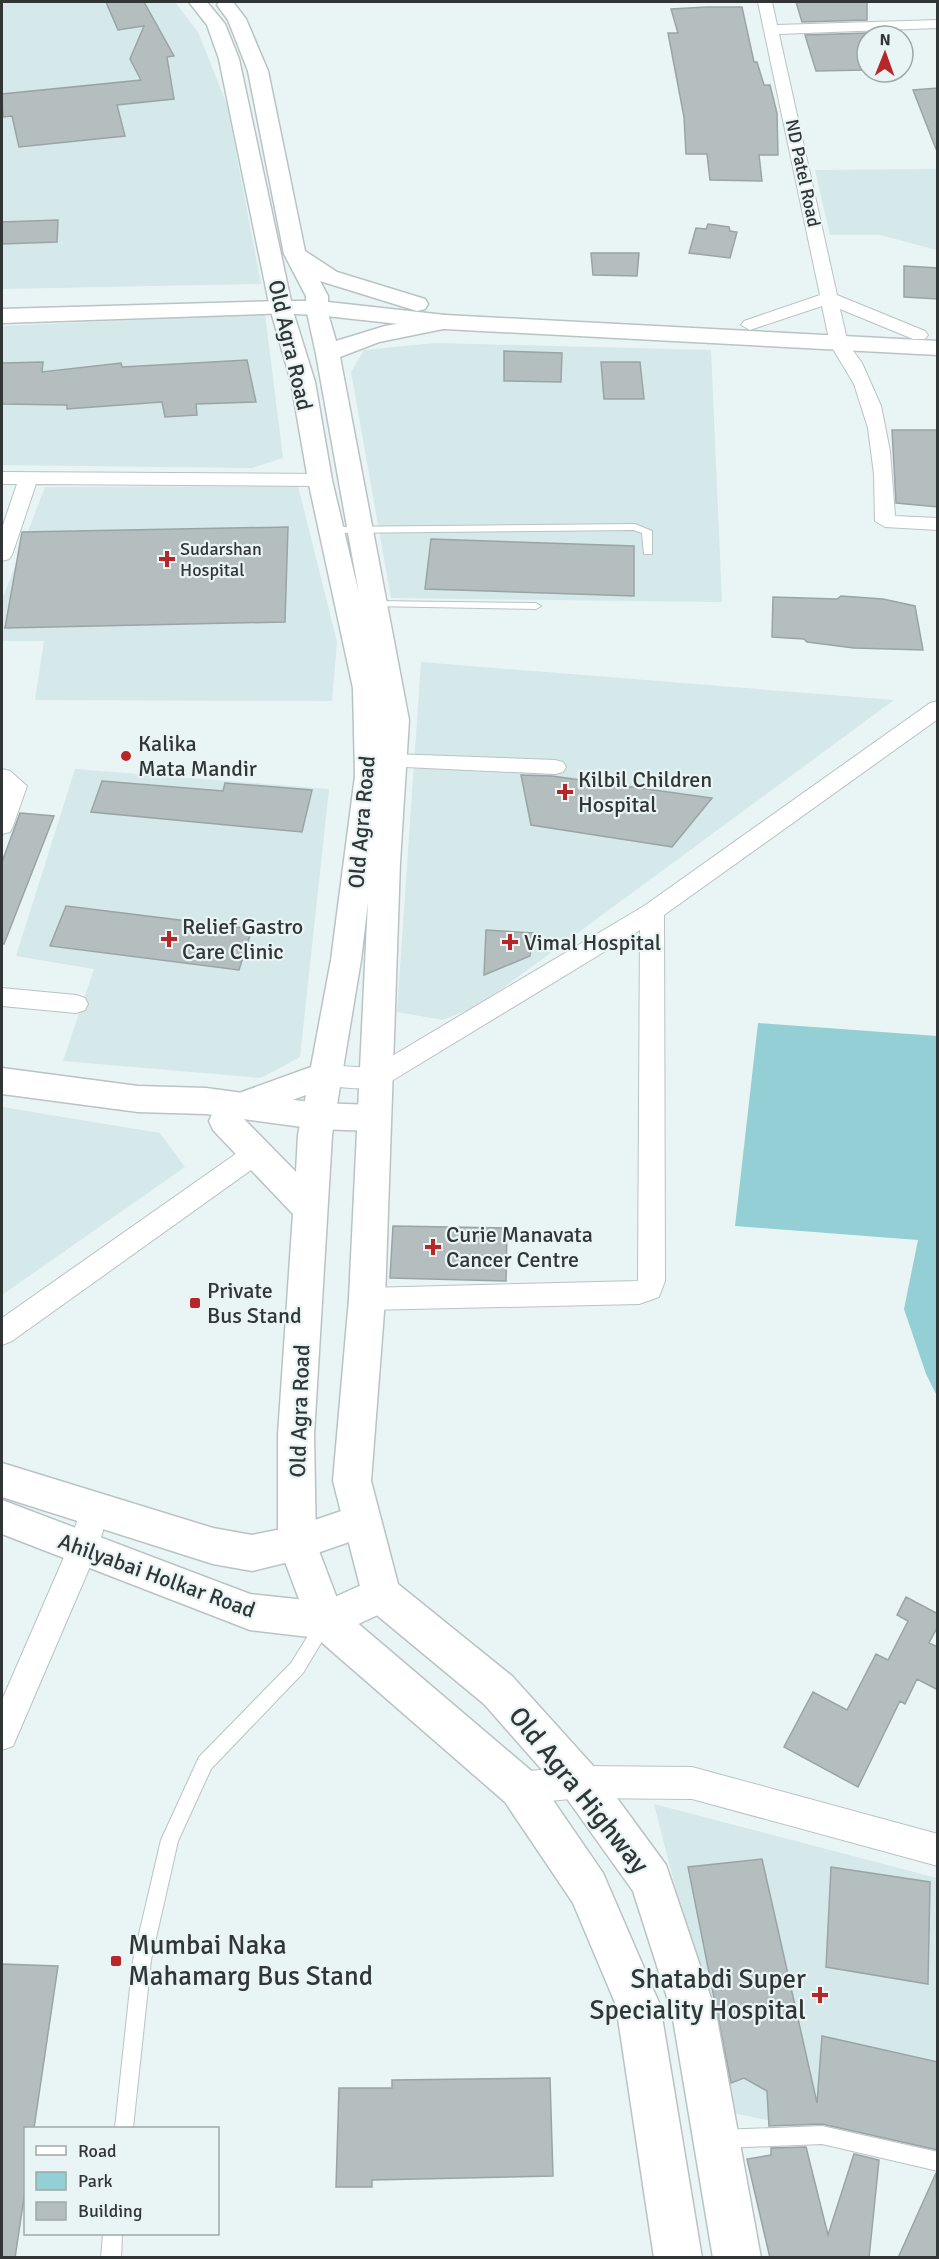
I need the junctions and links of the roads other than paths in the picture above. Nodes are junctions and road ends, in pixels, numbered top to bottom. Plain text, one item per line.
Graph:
1 (198, 2) edge
2 (223, 2) edge
3 (765, 2) edge
4 (938, 24) edge
5 (773, 30) junction
6 (294, 254) junction
7 (829, 298) junction
8 (2, 302) edge
9 (280, 302) junction
10 (317, 302) junction
11 (2, 316) edge
12 (444, 317) junction
13 (750, 325) junction
14 (837, 337) junction
15 (931, 339) edge
16 (328, 354) junction
17 (2, 478) edge
18 (29, 478) junction
19 (320, 480) junction
20 (938, 524) edge
21 (346, 529) junction
22 (648, 552) dead end
23 (2, 555) edge
24 (374, 604) junction
25 (536, 606) dead end
26 (938, 708) edge
27 (392, 761) junction
28 (555, 767) dead end
29 (2, 776) edge
30 (2, 826) edge
31 (652, 912) junction
32 (2, 997) edge
33 (76, 1004) dead end
34 (325, 1075) junction
35 (376, 1078) junction
36 (2, 1081) edge
37 (233, 1113) junction
38 (316, 1125) junction
39 (374, 1128) junction
40 (256, 1153) junction
41 (310, 1209) junction
42 (367, 1299) junction
43 (2, 1333) edge
44 (2, 1480) edge
45 (94, 1510) junction
46 (2, 1517) edge
47 (362, 1521) junction
48 (297, 1543) junction
49 (83, 1548) junction
50 (381, 1594) junction
51 (326, 1621) junction
52 (2, 1735) edge
53 (580, 1782) junction
54 (520, 1788) junction
55 (938, 1850) edge
56 (124, 2127) edge
57 (717, 2139) junction
58 (938, 2162) edge
59 (113, 2235) edge
60 (111, 2258) edge
61 (678, 2258) edge
62 (737, 2258) edge

1 - 9 main road, Old Agra Road
2 - 6 main road, Old Agra Road
3 - 5 street, ND Patel Road
4 - 5 street
5 - 7 street, ND Patel Road
6 - 10 main road, Old Agra Road
6 - 12 main road
7 - 13 street
7 - 14 street, ND Patel Road
7 - 15 street
8 - 9 main road
9 - 10 main road
9 - 11 main road
9 - 19 main road, Old Agra Road
10 - 12 main road
10 - 16 main road, Old Agra Road
12 - 13 main road
12 - 14 main road
12 - 16 main road
13 - 14 main road
14 - 15 main road
14 - 20 street
16 - 21 main road, Old Agra Road
17 - 18 street
18 - 19 street
18 - 23 street
19 - 21 main road, Old Agra Road
21 - 22 lane
21 - 24 main road, Old Agra Road
21 - 34 main road, Old Agra Road
24 - 25 lane
24 - 27 main road, Old Agra Road
26 - 31 street
27 - 28 street
27 - 35 main road, Old Agra Road
29 - 30 street
31 - 35 street
31 - 42 street
32 - 33 street
34 - 35 street
34 - 37 main road
34 - 38 main road, Old Agra Road
35 - 39 main road, Old Agra Road
36 - 37 main road
37 - 38 main road
37 - 40 main road
38 - 39 main road
38 - 41 main road, Old Agra Road
39 - 42 main road, Old Agra Road
40 - 41 main road
40 - 43 street
41 - 48 main road, Old Agra Road
42 - 47 main road, Old Agra Road
44 - 45 main road, Ahilyabai Holkar Road
45 - 48 main road, Ahilyabai Holkar Road
45 - 49 street
46 - 49 main road, Ahilyabai Holkar Road
47 - 48 main road, Ahilyabai Holkar Road
47 - 50 main road
48 - 51 main road, Old Agra Road
49 - 51 main road, Ahilyabai Holkar Road
49 - 52 street
50 - 51 main road
50 - 53 main road, Old Agra Highway
51 - 54 main road, Old Agra Highway
51 - 56 lane
53 - 54 street
53 - 55 street
53 - 57 main road, Old Agra Highway
54 - 61 main road, Old Agra Highway
57 - 58 lane
57 - 62 main road, Old Agra Highway
59 - 60 lane

